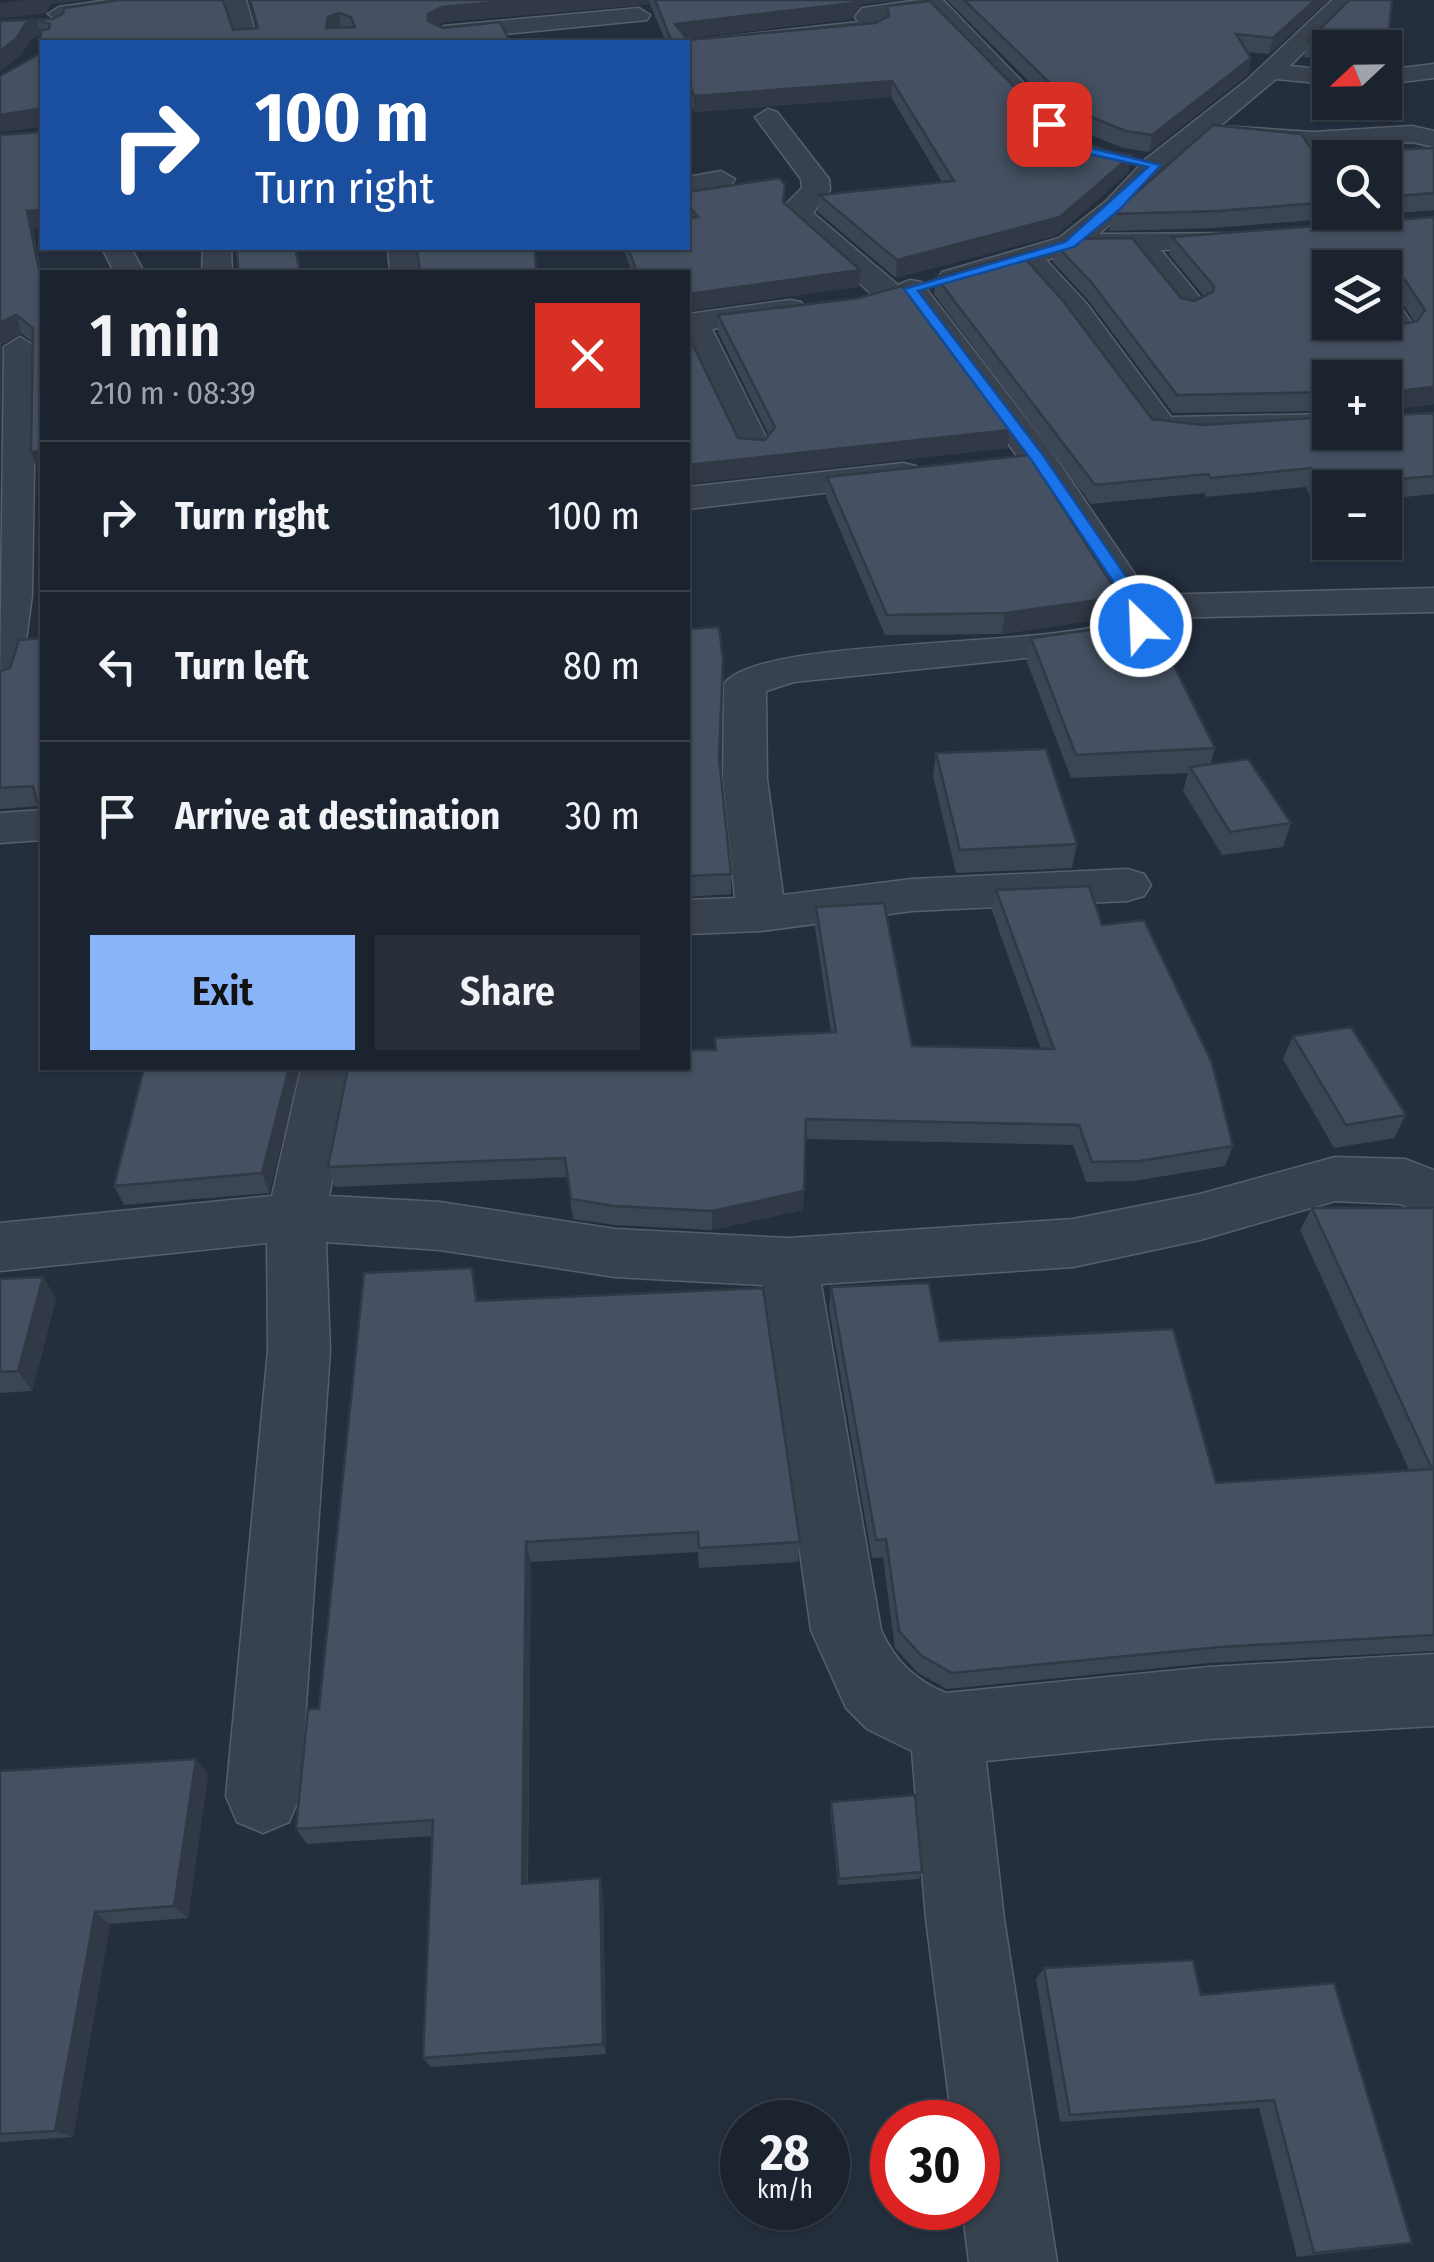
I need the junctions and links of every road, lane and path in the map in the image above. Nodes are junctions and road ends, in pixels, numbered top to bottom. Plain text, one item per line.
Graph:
1 (236, 0) edge
2 (1346, 0) edge
3 (153, 1) edge
4 (665, 1) edge
5 (932, 3) edge
6 (572, 8) dead end
7 (640, 16) junction
8 (52, 19) edge
9 (154, 29) edge
10 (444, 33) edge
11 (246, 40) edge
12 (690, 45) edge
13 (1269, 71) junction
14 (1434, 71) edge
15 (1312, 75) edge
16 (1402, 75) edge
17 (768, 118) edge
18 (1049, 124) edge
19 (1202, 128) junction
20 (1434, 139) edge
21 (721, 180) dead end
22 (690, 185) edge
23 (1285, 236) edge
24 (1140, 242) junction
25 (1069, 244) junction
26 (1027, 257) junction
27 (900, 292) junction
28 (857, 302) edge
29 (822, 306) edge
30 (1192, 306) edge
31 (690, 322) edge
32 (21, 347) edge
33 (1312, 425) edge
34 (754, 446) edge
35 (943, 469) edge
36 (690, 498) edge
37 (27, 593) edge
38 (1434, 600) edge
39 (1138, 607) junction
40 (0, 678) edge
41 (40, 825) edge
42 (0, 828) edge
43 (1128, 884) dead end
44 (761, 914) junction
45 (690, 916) edge
46 (328, 1070) edge
47 (1434, 1194) edge
48 (296, 1217) junction
49 (0, 1248) edge
50 (788, 1262) junction
51 (1434, 1690) edge
52 (946, 1729) junction
53 (263, 1796) dead end
54 (1014, 2262) edge

1 - 11 street
2 - 13 street
3 - 8 street
3 - 9 street
4 - 7 street
5 - 12 street
5 - 18 street
6 - 7 street
7 - 10 street
13 - 15 street
13 - 19 street
14 - 16 street
17 - 27 street
19 - 20 street
19 - 25 street
21 - 22 street
23 - 24 street
24 - 25 street
24 - 30 street
25 - 26 street
26 - 27 street
26 - 33 street
27 - 28 street
27 - 39 street
29 - 31 street
31 - 34 street
32 - 37 street
35 - 36 street
37 - 40 street
38 - 39 street
39 - 44 street
41 - 42 street
43 - 44 street
44 - 45 street
46 - 48 street
47 - 50 street
48 - 49 street
48 - 50 street
48 - 53 street
50 - 52 street
51 - 52 street
52 - 54 street

